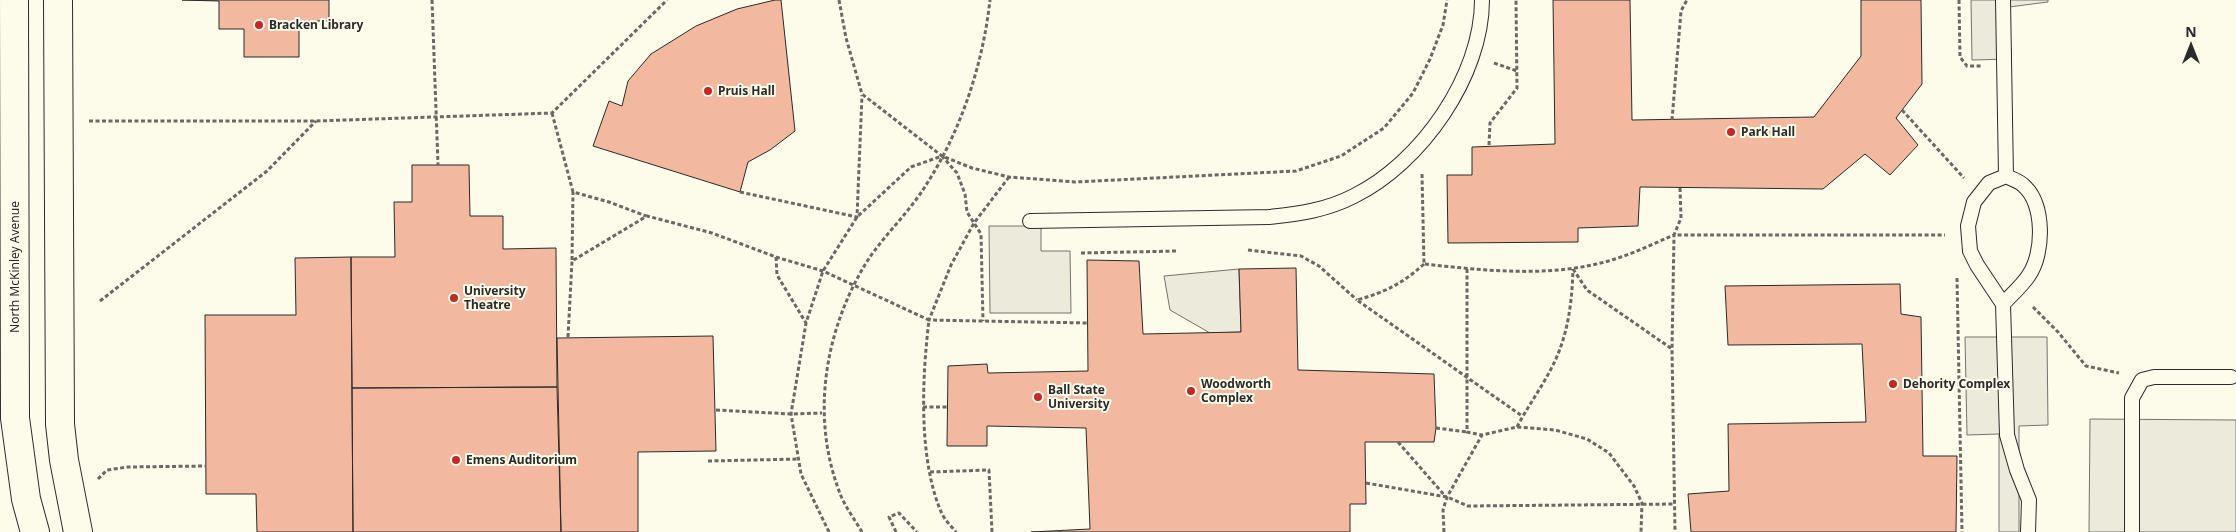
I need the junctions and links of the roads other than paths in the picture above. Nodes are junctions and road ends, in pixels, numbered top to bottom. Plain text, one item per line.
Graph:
1 (14, 0) edge
2 (58, 0) edge
3 (1482, 0) edge
4 (2003, 0) edge
5 (2006, 176) junction
6 (1030, 221) dead end
7 (2003, 304) junction
8 (2231, 377) dead end
9 (35, 532) edge
10 (78, 532) edge
11 (2028, 532) edge
12 (2132, 532) edge

1 - 9 main road, North McKinley Avenue
2 - 10 main road
3 - 6 lane
4 - 5 lane
5 - 7 lane
5 - 7 lane
7 - 11 lane
8 - 12 lane

